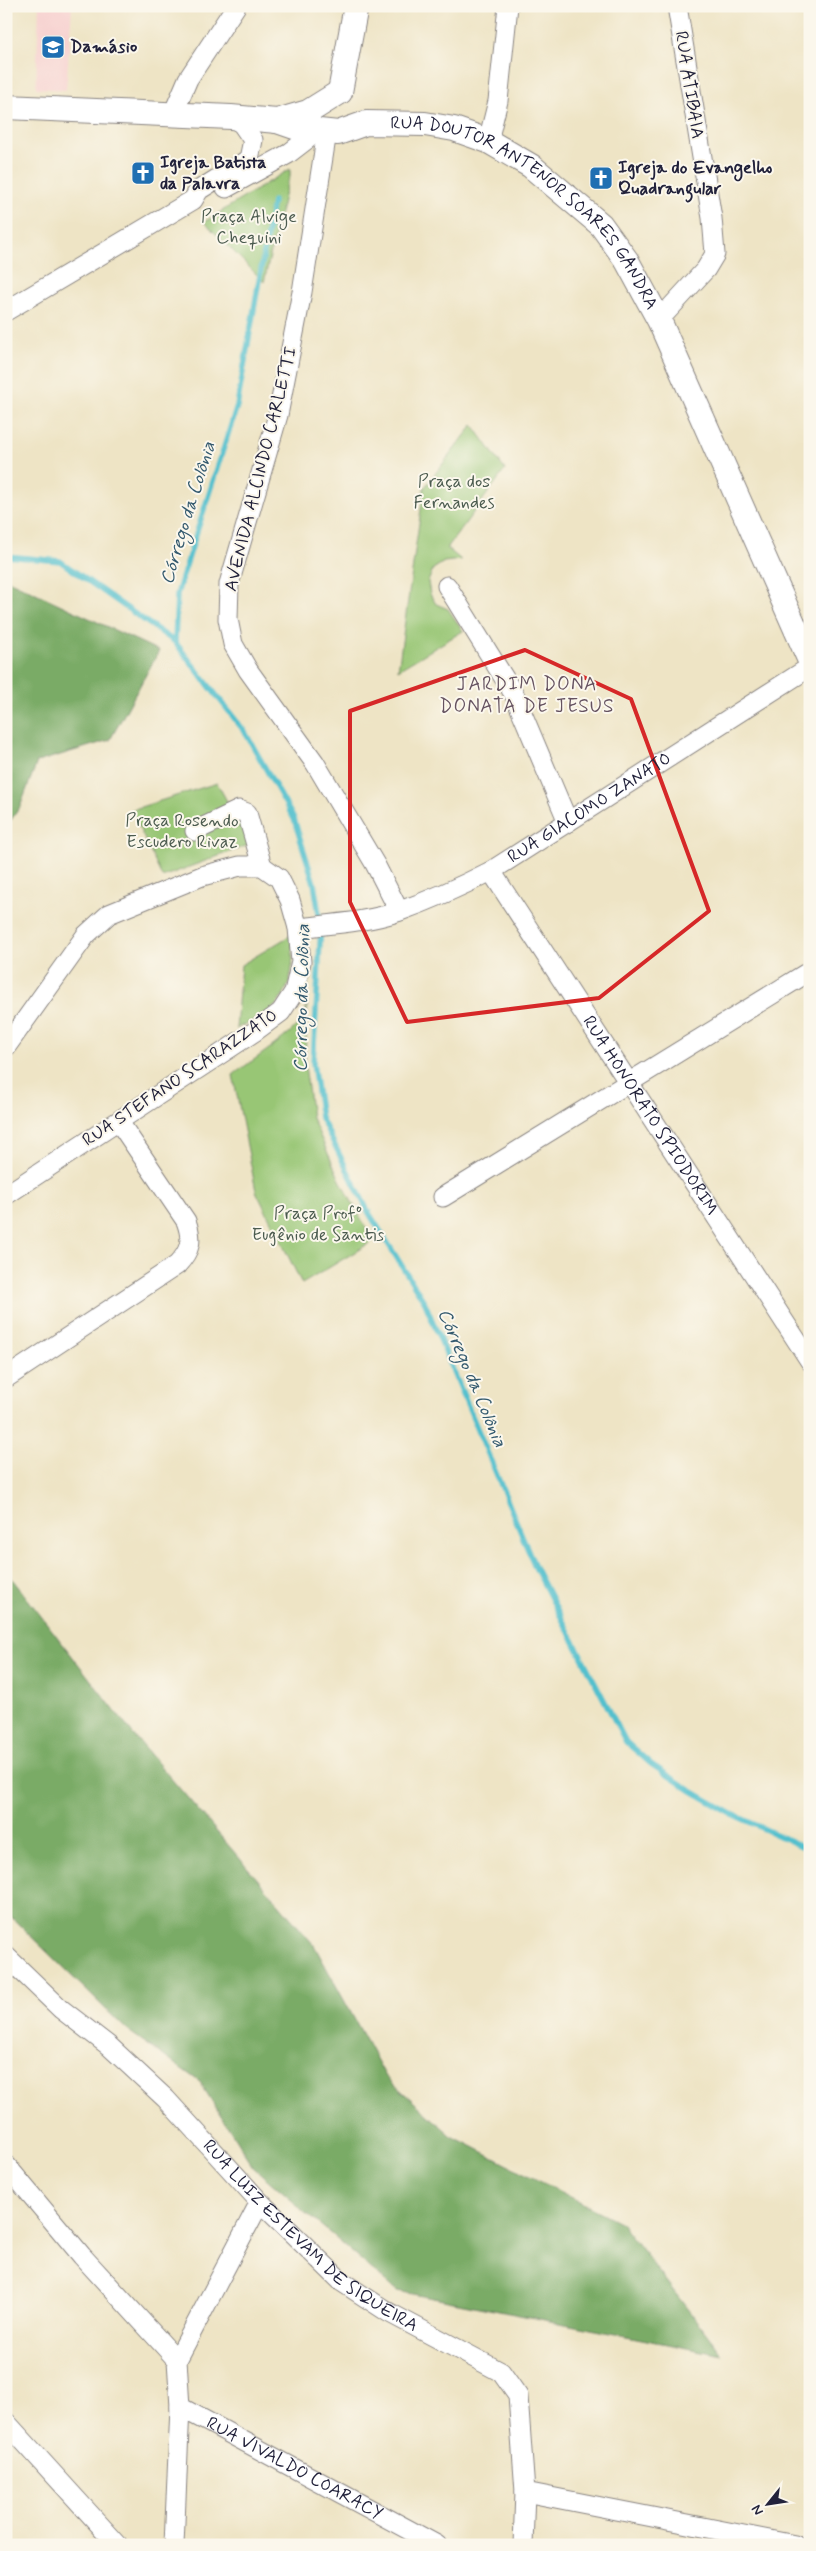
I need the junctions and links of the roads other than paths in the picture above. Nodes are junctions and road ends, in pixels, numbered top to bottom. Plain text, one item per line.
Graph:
1 (236, 6) edge
2 (356, 6) edge
3 (508, 6) edge
4 (677, 6) edge
5 (340, 92) junction
6 (6, 106) edge
7 (173, 114) junction
8 (230, 117) junction
9 (277, 122) junction
10 (366, 124) junction
11 (323, 132) junction
12 (488, 141) junction
13 (193, 200) junction
14 (6, 311) edge
15 (659, 320) junction
16 (447, 586) dead end
17 (810, 662) edge
18 (810, 667) edge
19 (568, 822) junction
20 (195, 831) dead end
21 (262, 866) junction
22 (491, 871) junction
23 (399, 912) junction
24 (305, 927) junction
25 (810, 971) edge
26 (6, 1047) edge
27 (628, 1082) junction
28 (119, 1122) junction
29 (6, 1194) edge
30 (443, 1197) dead end
31 (810, 1361) edge
32 (6, 1378) edge
33 (6, 1956) edge
34 (6, 2165) edge
35 (260, 2202) junction
36 (177, 2360) junction
37 (180, 2407) junction
38 (6, 2422) edge
39 (525, 2492) junction
40 (118, 2545) edge
41 (174, 2545) edge
42 (437, 2545) edge
43 (524, 2545) edge
44 (795, 2545) edge

1 - 7 street
2 - 5 main road
3 - 12 street
4 - 15 street, RUA ATIBAIA
5 - 9 main road
5 - 10 main road
6 - 7 main road, RUA DOUTOR ANTENOR SOARES GANDRA
7 - 8 main road, RUA DOUTOR ANTENOR SOARES GANDRA
8 - 9 main road, RUA DOUTOR ANTENOR SOARES GANDRA
8 - 13 street
9 - 11 main road, RUA DOUTOR ANTENOR SOARES GANDRA
10 - 11 main road, RUA DOUTOR ANTENOR SOARES GANDRA
10 - 12 main road, RUA DOUTOR ANTENOR SOARES GANDRA
11 - 13 street
11 - 23 street, AVENIDA ALCINDO CARLETTI
12 - 15 main road, RUA DOUTOR ANTENOR SOARES GANDRA
13 - 14 street
15 - 17 main road, RUA DOUTOR ANTENOR SOARES GANDRA
16 - 19 street
18 - 19 street, RUA GIACOMO ZANATO
19 - 22 street, RUA GIACOMO ZANATO
20 - 21 street
21 - 24 street, RUA STEFANO SCARAZZATO
21 - 26 street
22 - 23 street, RUA GIACOMO ZANATO
22 - 27 street, RUA HONORATO SPIODORIM
23 - 24 street, RUA GIACOMO ZANATO
24 - 28 street, RUA STEFANO SCARAZZATO
25 - 27 street
27 - 30 street
27 - 31 street, RUA HONORATO SPIODORIM
28 - 29 street, RUA STEFANO SCARAZZATO
28 - 32 street
33 - 35 street, RUA LUIZ ESTEVAM DE SIQUEIRA
34 - 36 street
35 - 36 street
35 - 39 street, RUA LUIZ ESTEVAM DE SIQUEIRA
36 - 37 street
37 - 41 street
37 - 42 street, RUA VIVALDO COARACY
38 - 40 street
39 - 43 street, RUA LUIZ ESTEVAM DE SIQUEIRA
39 - 44 street

